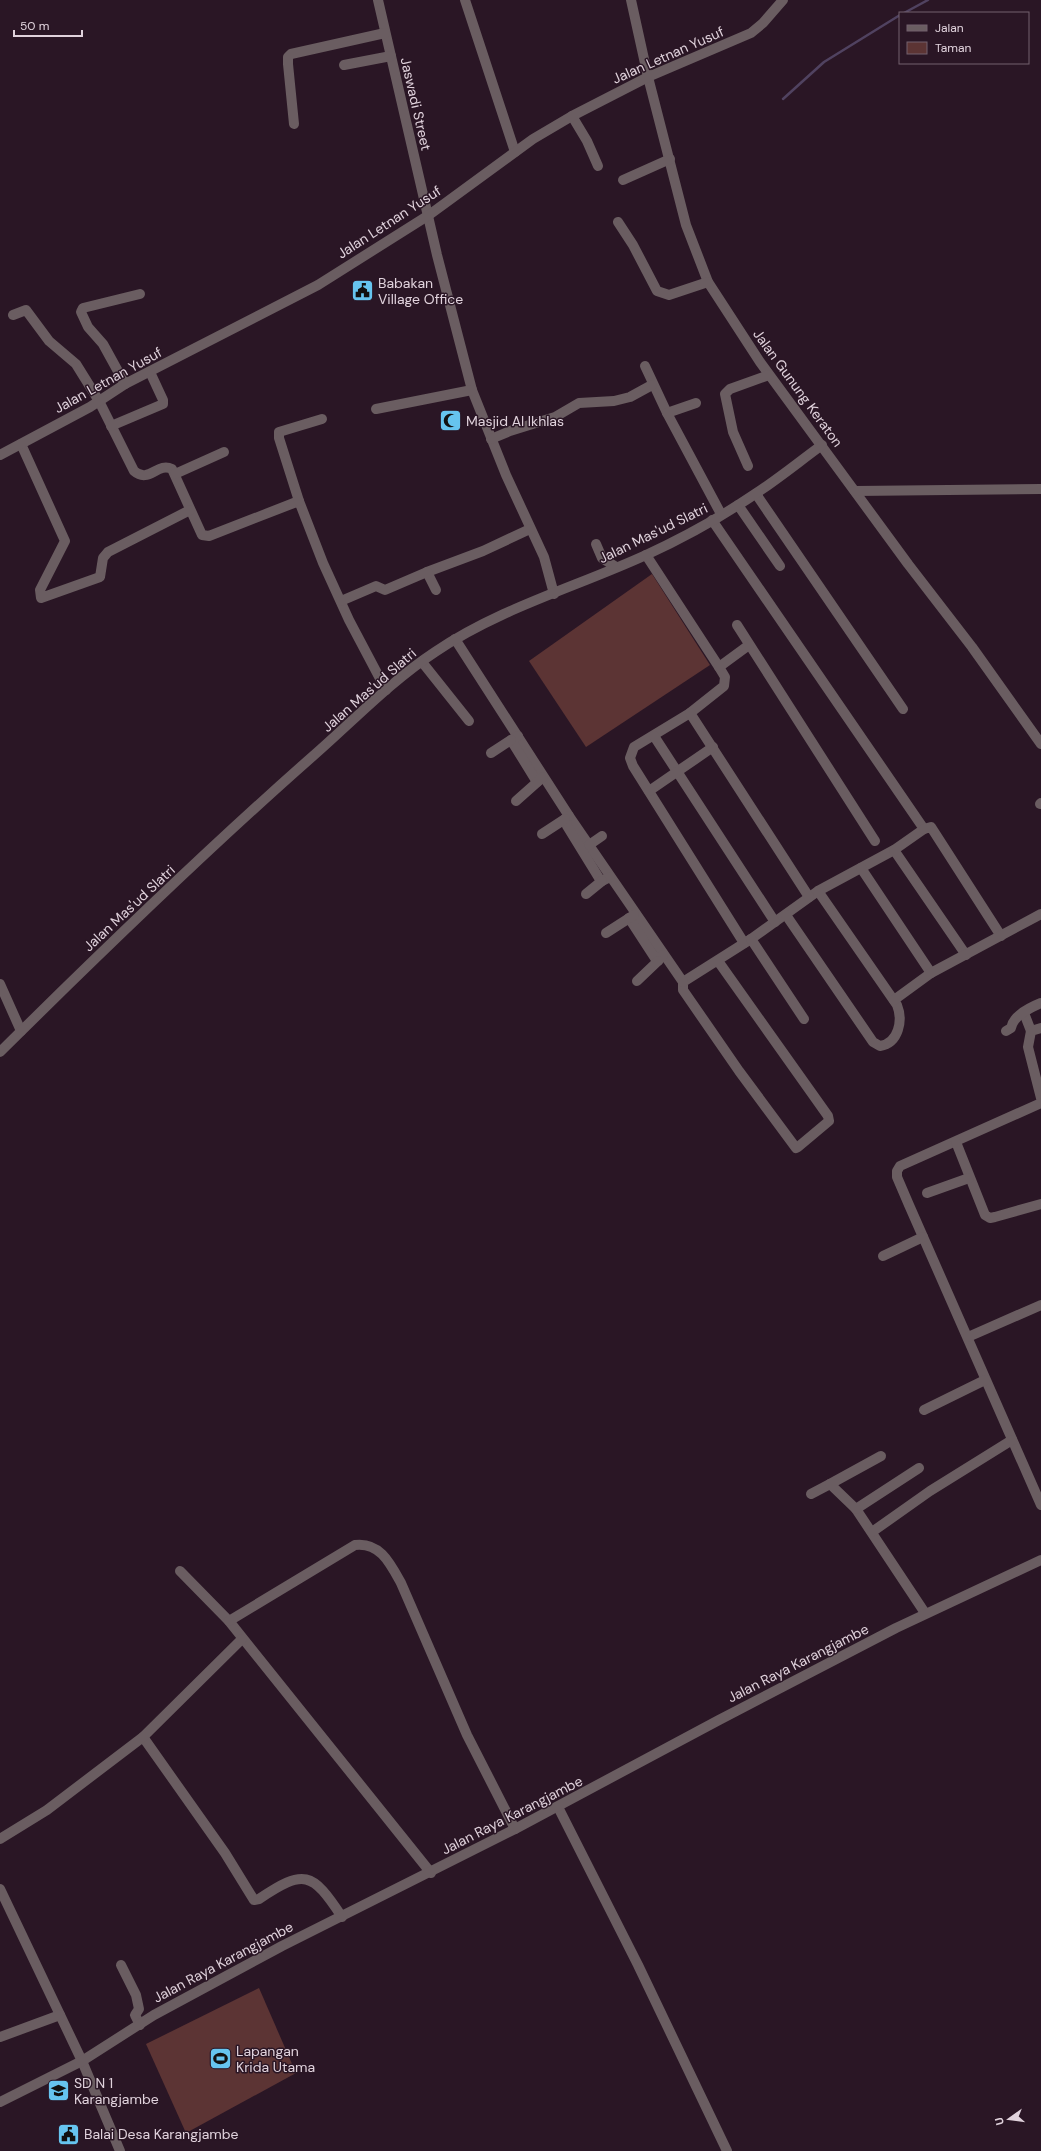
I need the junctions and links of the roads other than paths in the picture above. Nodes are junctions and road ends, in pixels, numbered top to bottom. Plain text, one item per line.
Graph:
1 (378, 0) edge
2 (465, 0) edge
3 (631, 0) edge
4 (783, 0) edge
5 (385, 33) junction
6 (391, 56) junction
7 (344, 65) dead end
8 (648, 77) junction
9 (572, 116) junction
10 (294, 124) dead end
11 (515, 152) junction
12 (670, 159) junction
13 (598, 166) dead end
14 (623, 180) dead end
15 (429, 215) junction
16 (618, 222) dead end
17 (708, 282) junction
18 (140, 294) dead end
19 (13, 315) dead end
20 (645, 366) dead end
21 (150, 372) junction
22 (770, 375) junction
23 (125, 384) junction
24 (652, 385) junction
25 (472, 390) junction
26 (99, 401) junction
27 (696, 403) dead end
28 (376, 409) dead end
29 (667, 413) junction
30 (322, 419) dead end
31 (111, 426) junction
32 (491, 439) junction
33 (21, 444) junction
34 (822, 445) junction
35 (224, 452) dead end
36 (0, 455) edge
37 (748, 466) dead end
38 (175, 474) junction
39 (1041, 489) edge
40 (855, 491) junction
41 (756, 494) junction
42 (298, 501) junction
43 (738, 505) junction
44 (190, 510) junction
45 (721, 514) junction
46 (712, 520) junction
47 (530, 528) junction
48 (596, 544) dead end
49 (646, 555) junction
50 (780, 566) dead end
51 (616, 567) junction
52 (427, 572) junction
53 (436, 590) dead end
54 (554, 594) junction
55 (341, 601) junction
56 (737, 625) dead end
57 (455, 638) junction
58 (749, 645) junction
59 (422, 662) junction
60 (719, 667) junction
61 (386, 690) junction
62 (904, 709) dead end
63 (690, 713) junction
64 (469, 721) dead end
65 (654, 736) junction
66 (514, 738) junction
67 (1041, 744) edge
68 (712, 748) junction
69 (491, 752) dead end
70 (677, 772) junction
71 (541, 779) junction
72 (649, 791) junction
73 (516, 801) dead end
74 (567, 817) junction
75 (924, 829) junction
76 (542, 834) dead end
77 (602, 836) dead end
78 (875, 841) dead end
79 (588, 845) junction
80 (894, 850) junction
81 (861, 868) junction
82 (606, 879) junction
83 (818, 891) junction
84 (586, 894) dead end
85 (809, 897) junction
86 (1041, 914) edge
87 (786, 915) junction
88 (632, 916) junction
89 (775, 922) junction
90 (606, 933) dead end
91 (1001, 936) junction
92 (748, 941) junction
93 (966, 955) junction
94 (661, 958) junction
95 (718, 961) junction
96 (931, 973) junction
97 (637, 981) dead end
98 (683, 982) junction
99 (0, 984) edge
100 (894, 1000) junction
101 (1041, 1003) edge
102 (1024, 1013) junction
103 (804, 1019) dead end
104 (1036, 1029) edge
105 (21, 1031) junction
106 (1006, 1031) dead end
107 (0, 1052) edge
108 (1041, 1098) edge
109 (1041, 1103) edge
110 (956, 1142) junction
111 (969, 1178) junction
112 (927, 1193) dead end
113 (1041, 1204) edge
114 (923, 1237) junction
115 (882, 1256) dead end
116 (1041, 1305) edge
117 (968, 1337) junction
118 (985, 1380) junction
119 (924, 1410) dead end
120 (1012, 1440) junction
121 (881, 1456) dead end
122 (919, 1468) dead end
123 (830, 1484) junction
124 (811, 1494) dead end
125 (1041, 1505) edge
126 (856, 1509) junction
127 (872, 1532) junction
128 (1041, 1560) edge
129 (180, 1571) dead end
130 (925, 1613) junction
131 (229, 1621) junction
132 (242, 1639) junction
133 (143, 1738) junction
134 (558, 1807) junction
135 (515, 1829) junction
136 (0, 1839) edge
137 (431, 1873) junction
138 (0, 1889) edge
139 (3, 1903) edge
140 (342, 1916) junction
141 (121, 1965) dead end
142 (60, 2015) junction
143 (140, 2025) junction
144 (0, 2037) edge
145 (82, 2061) junction
146 (0, 2102) edge
147 (120, 2151) edge
148 (727, 2151) edge

1 - 5 street, Jaswadi Street
2 - 11 street
3 - 8 street, Jalan Gunung Keraton
4 - 8 street, Jalan Letnan Yusuf
5 - 6 street, Jaswadi Street
5 - 10 street
6 - 7 street
6 - 15 street, Jaswadi Street
8 - 9 street, Jalan Letnan Yusuf
8 - 12 street, Jalan Gunung Keraton
9 - 11 street, Jalan Letnan Yusuf
9 - 13 street
11 - 15 street, Jalan Letnan Yusuf
12 - 14 street
12 - 17 street, Jalan Gunung Keraton
15 - 21 street, Jalan Letnan Yusuf
15 - 25 street, Jaswadi Street
16 - 17 street
17 - 22 street, Jalan Gunung Keraton
18 - 23 street
19 - 26 street
20 - 24 street
21 - 23 street, Jalan Letnan Yusuf
21 - 31 street
22 - 34 street, Jalan Gunung Keraton
22 - 37 street
23 - 26 street, Jalan Letnan Yusuf
24 - 29 street
24 - 32 street
25 - 28 street
25 - 32 street, Jaswadi Street
26 - 31 street
26 - 33 street, Jalan Letnan Yusuf
27 - 29 street
29 - 45 street
30 - 42 street
31 - 38 street
32 - 47 street, Jaswadi Street
33 - 36 street, Jalan Letnan Yusuf
33 - 44 street
34 - 40 street, Jalan Gunung Keraton
34 - 41 street, Jalan Mas'ud Slatri
35 - 38 street
38 - 44 street
39 - 40 street
40 - 67 street, Jalan Gunung Keraton
41 - 43 street, Jalan Mas'ud Slatri
41 - 62 street
42 - 44 street
42 - 55 street
43 - 45 street, Jalan Mas'ud Slatri
43 - 50 street
45 - 46 street, Jalan Mas'ud Slatri
46 - 49 street, Jalan Mas'ud Slatri
46 - 75 street
47 - 52 street
47 - 54 street, Jaswadi Street
48 - 51 street
49 - 51 street, Jalan Mas'ud Slatri
49 - 60 street
51 - 54 street, Jalan Mas'ud Slatri
52 - 53 street
52 - 55 street
54 - 57 street, Jalan Mas'ud Slatri
55 - 61 street
56 - 58 street
57 - 59 street, Jalan Mas'ud Slatri
57 - 66 street
58 - 60 street
58 - 78 street
59 - 61 street, Jalan Mas'ud Slatri
59 - 64 street
60 - 63 street
61 - 105 street, Jalan Mas'ud Slatri
63 - 65 street
63 - 68 street
65 - 70 street
65 - 72 street
66 - 69 street
66 - 71 street
68 - 70 street
68 - 85 street
70 - 72 street
70 - 89 street
71 - 73 street
71 - 74 street
72 - 92 street
74 - 76 street
74 - 79 street
74 - 82 street
75 - 80 street
75 - 91 street
77 - 79 street
79 - 82 street
80 - 81 street
80 - 93 street
81 - 83 street
81 - 96 street
82 - 84 street
82 - 88 street
83 - 85 street
83 - 100 street
85 - 87 street
86 - 91 street
87 - 89 street
87 - 100 street
88 - 90 street
88 - 94 street
89 - 92 street
91 - 93 street
92 - 95 street
92 - 103 street
93 - 96 street
94 - 97 street
94 - 98 street
95 - 98 street
95 - 98 street
96 - 100 street
99 - 105 street
101 - 102 street
102 - 104 street
102 - 106 street
104 - 108 street
105 - 107 street, Jalan Mas'ud Slatri
109 - 110 street
110 - 111 street
110 - 114 street
111 - 112 street
111 - 113 street
114 - 115 street
114 - 117 street
116 - 117 street
117 - 118 street
118 - 119 street
118 - 120 street
120 - 125 street
120 - 127 street
121 - 123 street
122 - 126 street
123 - 124 street
123 - 126 street
126 - 127 street
127 - 130 street
128 - 130 street, Jalan Raya Karangjambe
129 - 131 street
130 - 134 street, Jalan Raya Karangjambe
131 - 132 street
131 - 135 street
132 - 133 street
132 - 137 street
133 - 136 street
133 - 140 street
134 - 135 street, Jalan Raya Karangjambe
134 - 148 street
135 - 137 street, Jalan Raya Karangjambe
137 - 140 street, Jalan Raya Karangjambe
138 - 139 street
139 - 142 street
140 - 143 street, Jalan Raya Karangjambe
141 - 143 street
142 - 144 street
142 - 145 street
143 - 145 street, Jalan Raya Karangjambe
145 - 146 street, Jalan Raya Karangjambe
145 - 147 street

